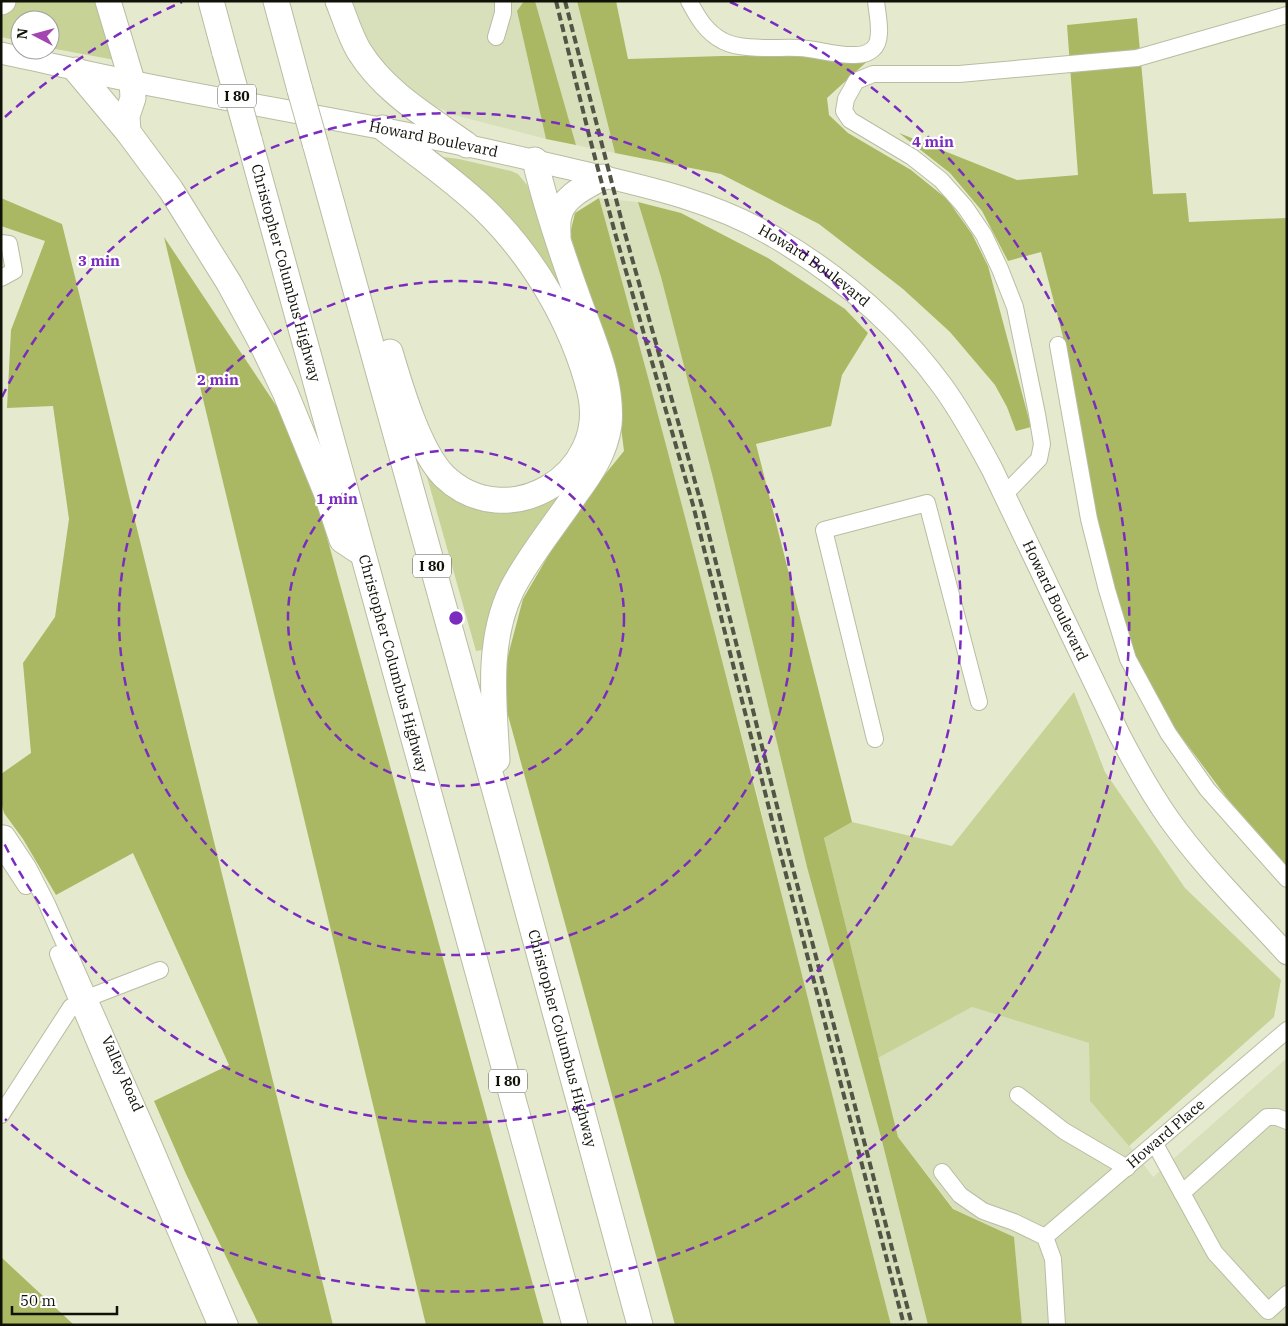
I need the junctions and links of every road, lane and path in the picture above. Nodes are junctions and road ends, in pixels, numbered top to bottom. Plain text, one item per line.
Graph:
1 (108, 1) edge
2 (210, 1) edge
3 (276, 1) edge
4 (338, 1) edge
5 (503, 1) edge
6 (689, 1) edge
7 (876, 1) edge
8 (1287, 15) edge
9 (496, 37) dead end
10 (1, 53) edge
11 (76, 70) junction
12 (132, 81) junction
13 (383, 128) junction
14 (128, 132) junction
15 (467, 145) junction
16 (535, 160) junction
17 (603, 177) junction
18 (558, 241) junction
19 (1, 243) edge
20 (1, 278) edge
21 (364, 322) junction
22 (1058, 345) dead end
23 (1004, 495) junction
24 (363, 555) junction
25 (980, 702) dead end
26 (875, 739) dead end
27 (500, 809) junction
28 (1, 833) edge
29 (1, 848) edge
30 (1287, 879) edge
31 (1287, 954) edge
32 (160, 970) dead end
33 (84, 1000) junction
34 (1287, 1030) edge
35 (1018, 1096) dead end
36 (1, 1115) edge
37 (1287, 1121) edge
38 (1155, 1144) junction
39 (1127, 1168) junction
40 (942, 1172) dead end
41 (1182, 1193) junction
42 (1046, 1237) junction
43 (1287, 1294) edge
44 (216, 1325) edge
45 (230, 1325) edge
46 (575, 1325) edge
47 (640, 1325) edge
48 (1057, 1325) edge

1 - 12 highway
2 - 24 highway, Christopher Columbus Highway / I 80, bridge
3 - 21 highway, Christopher Columbus Highway / I 80, bridge
4 - 15 highway
5 - 9 street
6 - 7 street
8 - 23 street
10 - 11 main road, Howard Boulevard
11 - 12 main road, Howard Boulevard
11 - 14 highway
12 - 13 main road, Howard Boulevard
12 - 14 highway
13 - 15 main road, Howard Boulevard
13 - 21 highway
14 - 24 highway
15 - 16 main road, Howard Boulevard
16 - 17 main road, Howard Boulevard
16 - 18 highway
17 - 18 highway
17 - 23 main road, Howard Boulevard
18 - 27 highway
19 - 20 street
21 - 27 highway, Christopher Columbus Highway / I 80
22 - 30 street
23 - 31 main road, Howard Boulevard
24 - 46 highway, Christopher Columbus Highway / I 80
25 - 26 street
27 - 47 highway, Christopher Columbus Highway / I 80
28 - 33 street, Valley Road
29 - 33 street, Valley Road
32 - 33 street
33 - 36 street
33 - 44 street, Valley Road
33 - 45 street, Valley Road
34 - 38 street, Howard Place
35 - 39 street
37 - 41 street
38 - 39 street, Howard Place
38 - 41 street
39 - 42 street, Howard Place
40 - 42 street
41 - 43 street
42 - 48 street

